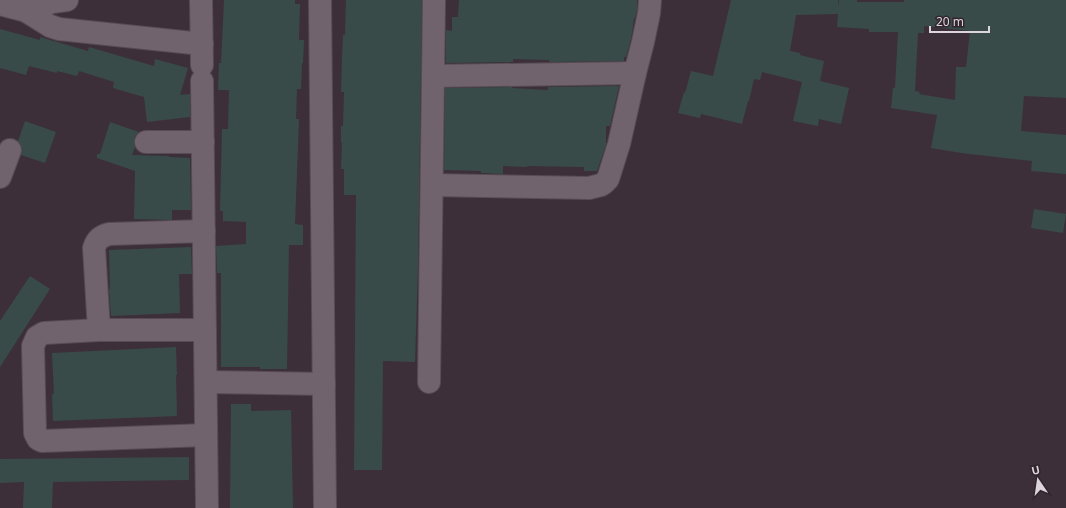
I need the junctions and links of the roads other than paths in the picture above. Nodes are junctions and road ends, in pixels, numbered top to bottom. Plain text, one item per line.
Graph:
1 (67, 0) edge
2 (201, 0) edge
3 (320, 0) edge
4 (434, 0) edge
5 (650, 0) edge
6 (0, 4) edge
7 (26, 10) junction
8 (202, 64) junction
9 (635, 73) junction
10 (433, 76) junction
11 (146, 142) dead end
12 (203, 142) junction
13 (10, 150) dead end
14 (0, 177) edge
15 (432, 185) junction
16 (204, 231) junction
17 (99, 330) junction
18 (205, 330) junction
19 (206, 382) junction
20 (429, 382) dead end
21 (324, 384) junction
22 (206, 435) junction
23 (207, 508) edge
24 (325, 508) edge

1 - 7 street
2 - 8 street
3 - 21 street
4 - 10 street
5 - 9 street
6 - 7 street
7 - 8 street
8 - 12 street
9 - 10 street
9 - 15 street
10 - 15 street
11 - 12 street
12 - 16 street
13 - 14 street
15 - 20 street
16 - 17 street
16 - 18 street
17 - 18 street
17 - 22 street
18 - 19 street
19 - 21 street
19 - 22 street
21 - 24 street
22 - 23 street

